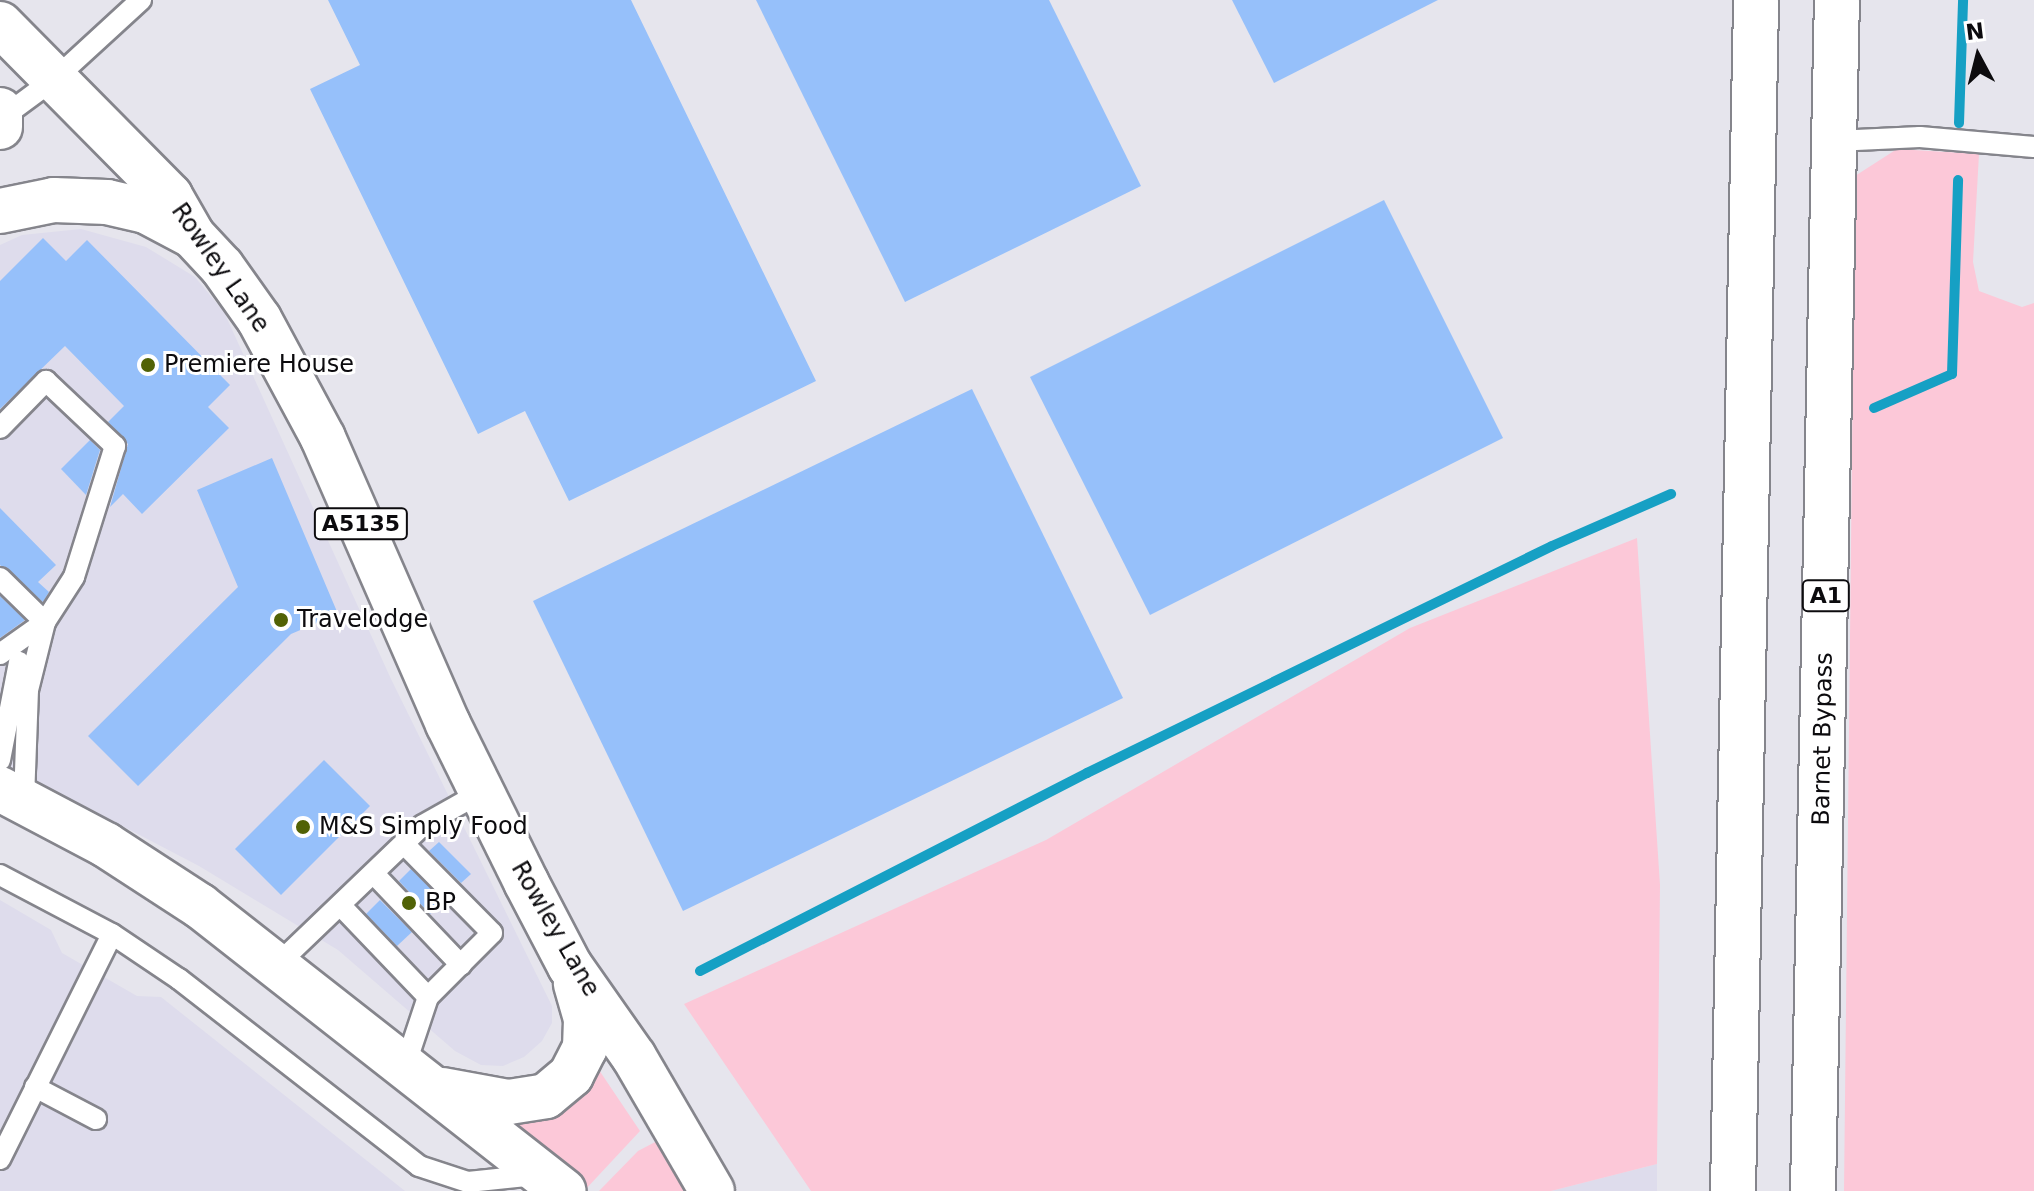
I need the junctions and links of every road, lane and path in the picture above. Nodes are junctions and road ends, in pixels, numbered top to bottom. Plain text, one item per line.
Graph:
1 (141, 0) edge
2 (1756, 0) edge
3 (1837, 0) edge
4 (0, 24) edge
5 (57, 77) junction
6 (1, 118) edge
7 (1835, 141) junction
8 (2034, 147) edge
9 (0, 211) edge
10 (193, 236) junction
11 (0, 428) edge
12 (0, 578) edge
13 (45, 622) junction
14 (0, 654) edge
15 (0, 680) edge
16 (0, 760) edge
17 (480, 793) junction
18 (12, 794) edge
19 (404, 844) junction
20 (374, 874) junction
21 (0, 875) edge
22 (342, 907) junction
23 (112, 934) junction
24 (279, 963) junction
25 (461, 965) junction
26 (570, 966) junction
27 (428, 997) junction
28 (421, 1076) junction
29 (35, 1087) junction
30 (96, 1119) dead end
31 (0, 1159) edge
32 (554, 1183) edge
33 (454, 1185) edge
34 (712, 1191) edge
35 (1733, 1191) edge
36 (1813, 1191) edge

1 - 5 lane
2 - 35 main road
3 - 7 main road, Barnet Bypass / A1
4 - 5 main road, Rowley Lane
5 - 6 lane
5 - 10 main road, Rowley Lane
7 - 8 lane
7 - 36 main road, Barnet Bypass / A1
9 - 10 main road, A5135
10 - 17 main road, Rowley Lane / A5135
11 - 13 lane
12 - 13 lane
13 - 14 lane
13 - 18 lane
15 - 16 lane
17 - 19 lane
17 - 26 main road, Rowley Lane / A5135
18 - 24 main road, A5135
19 - 20 lane
19 - 25 lane
20 - 22 lane
20 - 25 lane
21 - 23 lane
22 - 24 lane
22 - 27 lane
23 - 29 lane
23 - 33 lane
24 - 28 main road, A5135
25 - 27 lane
26 - 28 main road, A5135
26 - 34 main road, Rowley Lane / A5135
27 - 28 lane
28 - 32 main road, A5135
29 - 30 lane
29 - 31 lane
32 - 33 lane

